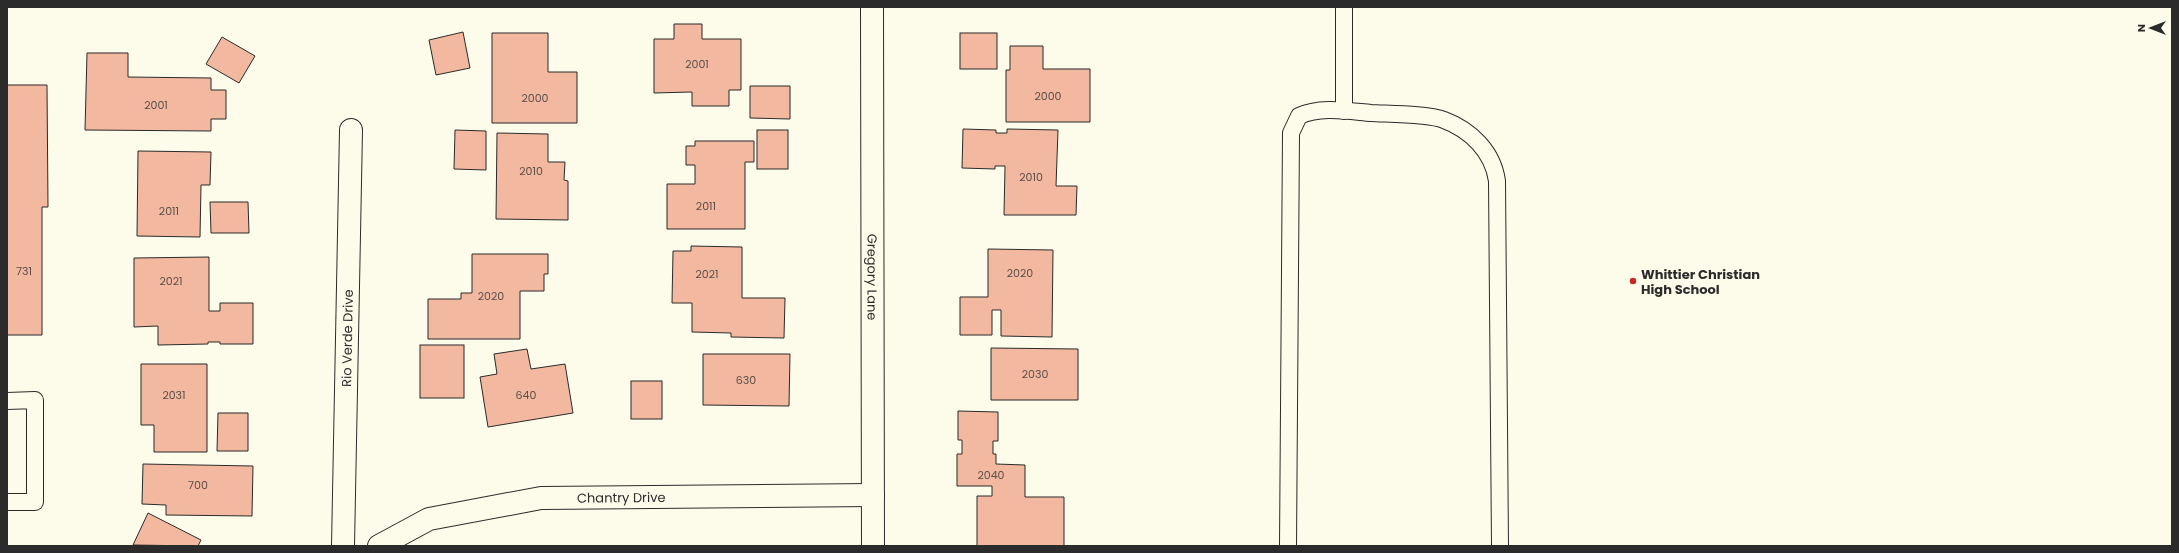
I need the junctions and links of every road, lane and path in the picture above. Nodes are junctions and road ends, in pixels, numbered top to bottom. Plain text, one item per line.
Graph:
1 (872, 7) edge
2 (1344, 7) edge
3 (1344, 111) junction
4 (351, 130) dead end
5 (7, 401) edge
6 (873, 496) junction
7 (7, 502) edge
8 (343, 546) edge
9 (379, 546) edge
10 (873, 546) edge
11 (1288, 546) edge
12 (1500, 546) edge

1 - 6 street, Gregory Lane
2 - 3 lane
3 - 11 lane
3 - 12 lane
4 - 8 street, Rio Verde Drive
5 - 7 lane
6 - 9 street, Chantry Drive
6 - 10 street, Gregory Lane

